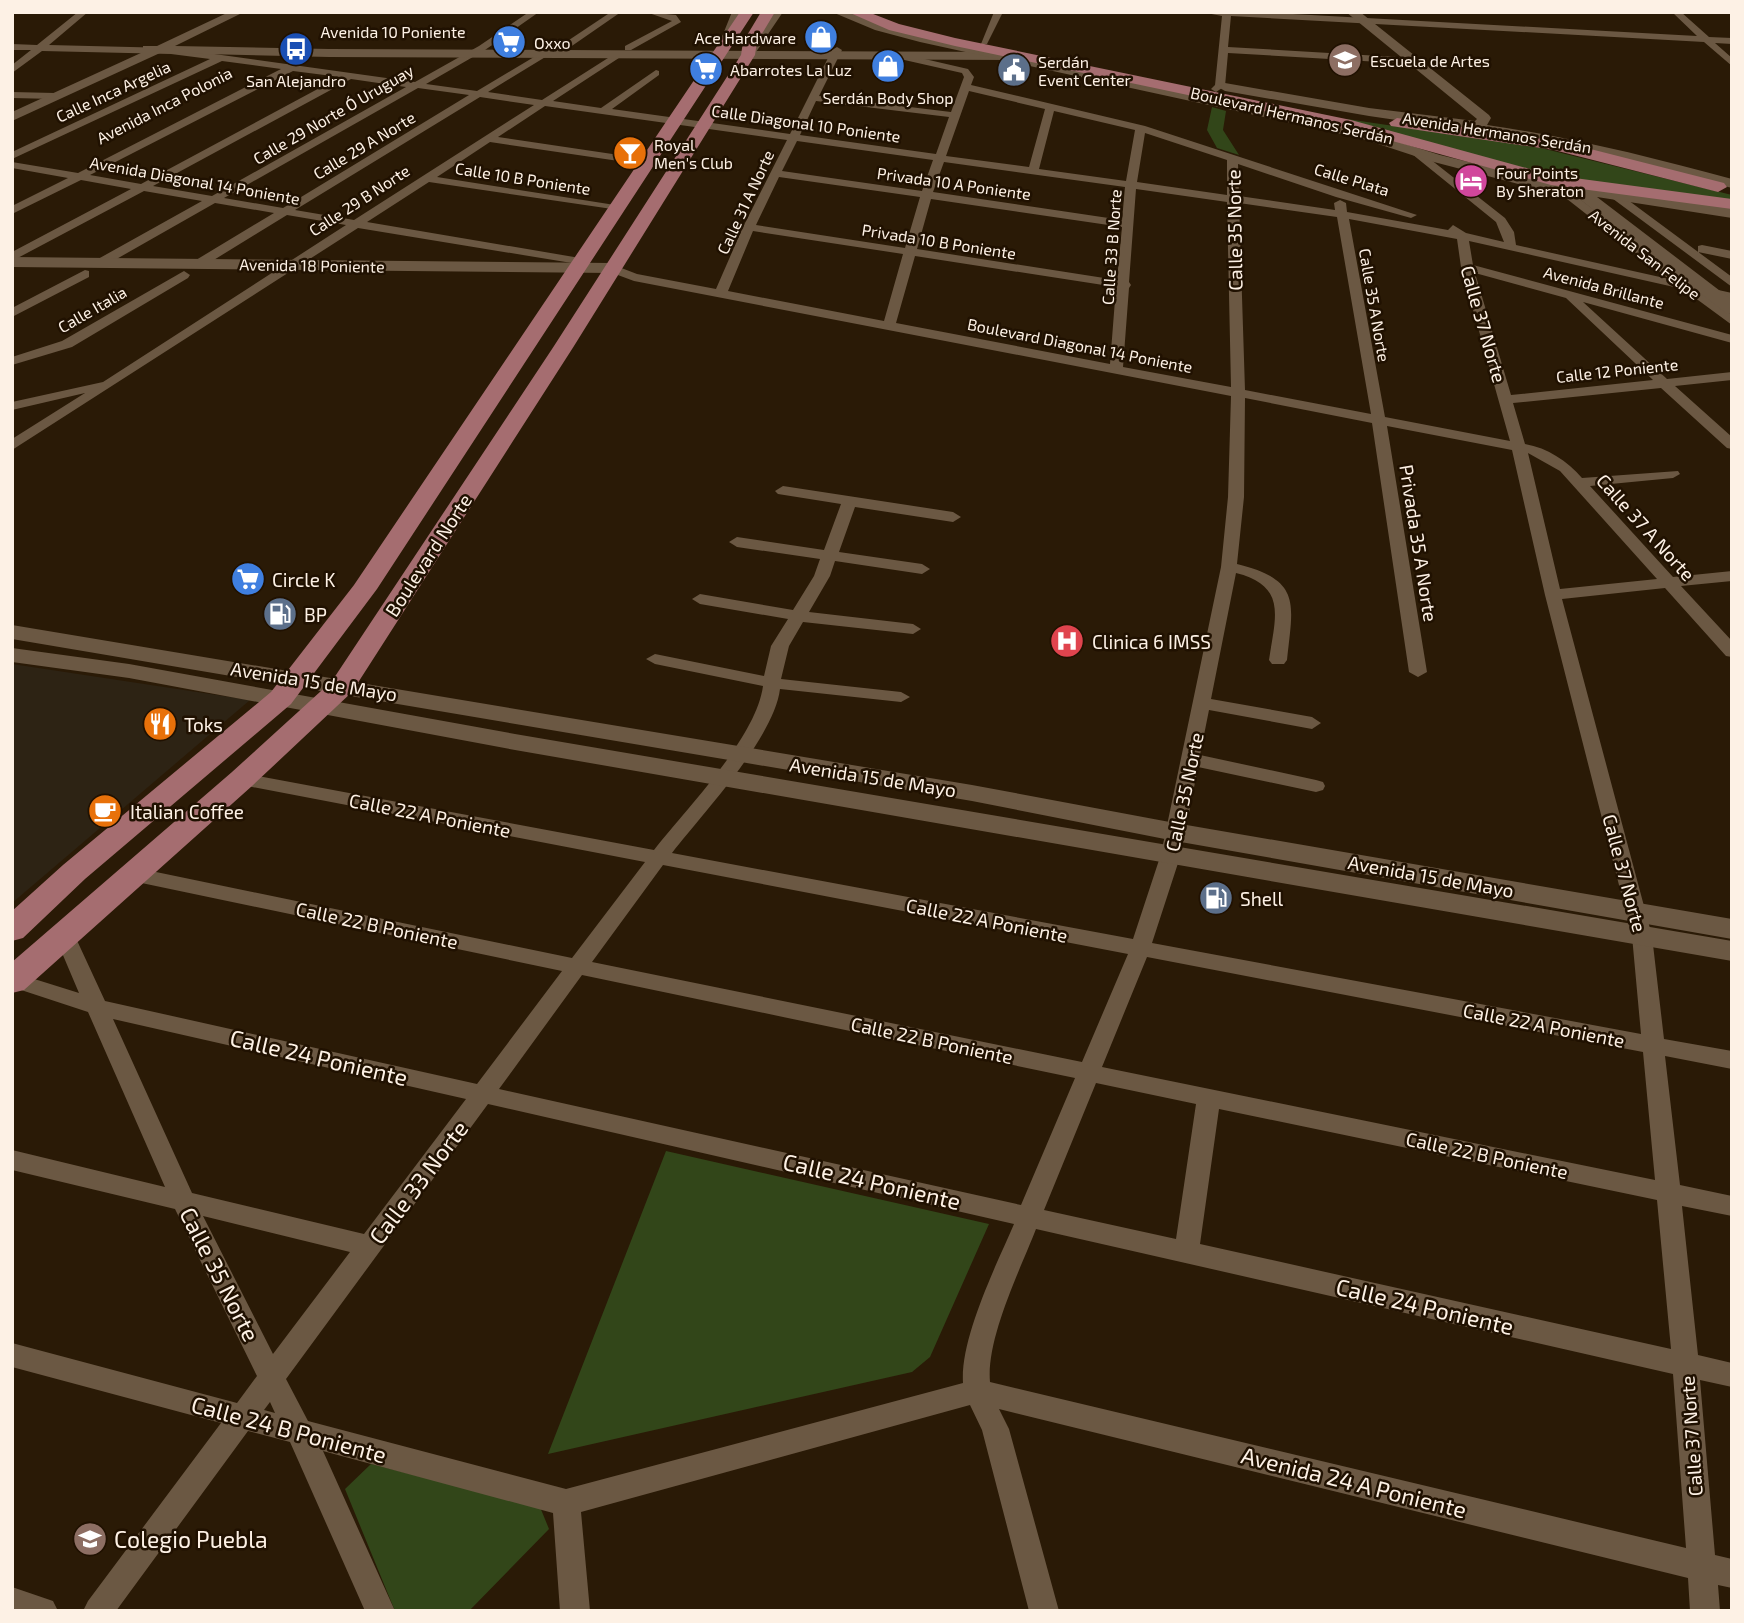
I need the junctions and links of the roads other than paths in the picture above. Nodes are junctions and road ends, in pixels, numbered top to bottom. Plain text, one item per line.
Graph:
1 (84, 12) edge
2 (227, 12) edge
3 (239, 12) edge
4 (535, 12) edge
5 (617, 12) edge
6 (650, 12) edge
7 (738, 12) edge
8 (747, 12) edge
9 (768, 12) edge
10 (777, 12) edge
11 (838, 12) edge
12 (855, 12) edge
13 (874, 12) edge
14 (890, 12) edge
15 (999, 12) edge
16 (1205, 12) edge
17 (1352, 12) edge
18 (1459, 12) edge
19 (1676, 12) edge
20 (1227, 13) edge
21 (1367, 17) edge
22 (1382, 23) junction
23 (1462, 27) junction
24 (920, 38) junction
25 (1707, 40) junction
26 (1732, 41) edge
27 (1010, 43) joint
28 (1304, 44) dead end
29 (12, 46) edge
30 (42, 46) junction
31 (987, 47) junction
32 (156, 48) junction
33 (482, 48) junction
34 (563, 48) junction
35 (1399, 49) junction
36 (1223, 50) junction
37 (624, 51) junction
38 (721, 52) junction
39 (749, 52) junction
40 (836, 53) junction
41 (1023, 53) junction
42 (470, 54) junction
43 (544, 54) junction
44 (907, 54) junction
45 (222, 55) junction
46 (1414, 61) junction
47 (1732, 63) edge
48 (277, 66) junction
49 (291, 68) junction
50 (12, 70) edge
51 (656, 73) dead end
52 (348, 77) junction
53 (412, 85) junction
54 (965, 87) junction
55 (1218, 88) junction
56 (1470, 91) junction
57 (1452, 92) junction
58 (478, 94) junction
59 (12, 95) edge
60 (48, 95) junction
61 (813, 97) junction
62 (1269, 97) junction
63 (543, 103) junction
64 (1051, 105) junction
65 (12, 110) edge
66 (603, 111) junction
67 (954, 115) junction
68 (12, 117) edge
69 (674, 121) junction
70 (701, 124) junction
71 (1474, 127) junction
72 (1140, 128) junction
73 (1450, 130) junction
74 (1532, 135) junction
75 (793, 137) junction
76 (487, 138) junction
77 (1555, 145) junction
78 (1413, 147) junction
79 (12, 156) edge
80 (939, 158) junction
81 (1232, 159) junction
82 (646, 162) junction
83 (1655, 163) junction
84 (12, 165) edge
85 (1033, 171) junction
86 (65, 173) junction
87 (775, 173) junction
88 (1670, 174) junction
89 (80, 176) junction
90 (425, 178) junction
91 (1693, 180) junction
92 (1131, 184) junction
93 (1732, 184) edge
94 (144, 186) junction
95 (1586, 189) junction
96 (1732, 191) edge
97 (1340, 195) junction
98 (926, 196) junction
99 (1670, 196) junction
100 (1233, 198) junction
101 (12, 200) edge
102 (215, 200) junction
103 (1732, 204) edge
104 (615, 208) junction
105 (12, 211) edge
106 (284, 211) junction
107 (1732, 213) edge
108 (1341, 214) junction
109 (354, 223) junction
110 (1127, 224) junction
111 (749, 227) junction
112 (1462, 236) junction
113 (1511, 247) junction
114 (1702, 249) dead end
115 (909, 253) junction
116 (1732, 256) edge
117 (12, 257) edge
118 (12, 262) edge
119 (102, 262) junction
120 (200, 263) junction
121 (291, 265) junction
122 (1467, 268) junction
123 (576, 269) junction
124 (608, 273) junction
125 (85, 274) junction
126 (12, 275) edge
127 (184, 275) junction
128 (276, 275) junction
129 (1125, 285) junction
130 (1686, 286) junction
131 (1709, 291) junction
132 (720, 292) junction
133 (1569, 296) junction
134 (1731, 296) edge
135 (12, 313) edge
136 (1732, 321) edge
137 (889, 325) junction
138 (1732, 339) edge
139 (12, 361) edge
140 (1116, 369) junction
141 (1732, 376) edge
142 (115, 382) junction
143 (1662, 382) junction
144 (1238, 395) junction
145 (1505, 400) junction
146 (12, 407) edge
147 (1379, 421) junction
148 (1732, 444) edge
149 (13, 445) edge
150 (1519, 447) junction
151 (1673, 474) dead end
152 (1578, 483) junction
153 (783, 491) dead end
154 (850, 500) junction
155 (953, 517) dead end
156 (737, 542) dead end
157 (829, 556) junction
158 (1229, 567) junction
159 (922, 569) dead end
160 (1732, 576) edge
161 (1667, 582) junction
162 (1553, 595) junction
163 (700, 599) dead end
164 (798, 616) junction
165 (913, 629) dead end
166 (12, 632) edge
167 (1732, 652) edge
168 (12, 655) edge
169 (655, 659) dead end
170 (1278, 660) dead end
171 (1418, 672) dead end
172 (773, 683) junction
173 (290, 688) junction
174 (332, 696) junction
175 (901, 697) dead end
176 (1203, 703) junction
177 (1312, 723) dead end
178 (739, 755) junction
179 (1191, 759) junction
180 (719, 777) junction
181 (242, 779) junction
182 (1316, 786) dead end
183 (1173, 843) junction
184 (658, 858) junction
185 (132, 874) junction
186 (1640, 924) junction
187 (1732, 929) edge
188 (12, 930) edge
189 (64, 934) junction
190 (1140, 949) junction
191 (1732, 951) edge
192 (578, 966) junction
193 (13, 980) edge
194 (97, 1007) junction
195 (1653, 1046) junction
196 (1732, 1060) edge
197 (1087, 1072) junction
198 (483, 1094) junction
199 (1209, 1097) junction
200 (12, 1160) edge
201 (1668, 1193) junction
202 (183, 1201) junction
203 (1732, 1206) edge
204 (1029, 1216) junction
205 (370, 1246) junction
206 (1186, 1252) junction
207 (12, 1355) edge
208 (1686, 1366) junction
209 (1732, 1375) edge
210 (272, 1377) junction
211 (976, 1391) junction
212 (244, 1417) junction
213 (297, 1431) junction
214 (566, 1503) junction
215 (1700, 1566) junction
216 (1732, 1574) edge
217 (12, 1602) edge
218 (43, 1611) edge
219 (98, 1611) edge
220 (380, 1611) edge
221 (575, 1611) edge
222 (1044, 1611) edge
223 (1705, 1611) edge

1 - 30 street
2 - 32 street
3 - 32 street
4 - 33 street
5 - 34 street
6 - 37 street, Calle 29 B Norte
7 - 38 main road, Boulevard Norte
8 - 38 main road, Boulevard Norte
9 - 39 main road, Boulevard Norte
10 - 39 main road, Boulevard Norte
11 - 24 main road, Avenida Hermanos Serdán
12 - 31 main road, Boulevard Hermanos Serdán
13 - 31 main road, Boulevard Hermanos Serdán
14 - 31 main road, Avenida Hermanos Serdán
15 - 31 street
16 - 20 street
17 - 21 main road
18 - 23 street
19 - 25 street
20 - 21 street
20 - 36 street
21 - 22 main road
21 - 35 main road
22 - 23 street
22 - 56 main road
23 - 25 street
24 - 31 main road, Avenida Hermanos Serdán
24 - 44 main road
25 - 26 street
25 - 47 street
27 - 31 main road
27 - 55 main road, Avenida Hermanos Serdán
28 - 35 street
29 - 30 street, Avenida 10 Poniente
30 - 32 street, Avenida 10 Poniente
30 - 50 street
31 - 41 main road, Boulevard Hermanos Serdán
31 - 44 street, Avenida 10 Poniente
31 - 44 street, Avenida 10 Poniente
31 - 78 main road, Avenida Hermanos Serdán
32 - 33 street, Avenida 10 Poniente
32 - 45 street, Avenida 10 Poniente
32 - 60 street
33 - 34 street, Avenida 10 Poniente
33 - 42 street
34 - 37 street, Avenida 10 Poniente
35 - 46 main road
36 - 46 street
36 - 55 street
37 - 38 street, Avenida 10 Poniente
37 - 43 street, Avenida 10 Poniente
37 - 63 street, Calle 29 B Norte
38 - 39 street, Avenida 10 Poniente
38 - 69 main road, Boulevard Norte
39 - 40 street, Avenida 10 Poniente
39 - 70 main road, Boulevard Norte
40 - 44 street, Avenida 10 Poniente
40 - 61 street, Calle 31 A Norte
41 - 55 main road, Boulevard Hermanos Serdán
41 - 78 main road, Boulevard Hermanos Serdán
42 - 43 street, Avenida 10 Poniente
42 - 45 street, Avenida 10 Poniente
42 - 53 street, Calle 29 Norte Ó Uruguay
43 - 58 street, Calle 29 A Norte
44 - 54 street, Avenida 10 Poniente
45 - 48 street, Calle Diagonal 10 Poniente
45 - 79 street, Calle Inca Argelia
46 - 57 main road
48 - 49 street, Calle Diagonal 10 Poniente
48 - 86 street, Avenida Inca Polonia
49 - 52 street, Calle Diagonal 10 Poniente
49 - 89 street, Avenida Inca Polonia
51 - 66 street
52 - 53 street, Calle Diagonal 10 Poniente
52 - 94 street
53 - 58 street, Calle Diagonal 10 Poniente
53 - 102 street, Calle 29 Norte Ó Uruguay
54 - 64 street, Calle Plata
54 - 67 street
55 - 62 main road, Avenida Hermanos Serdán
55 - 62 main road, Boulevard Hermanos Serdán
56 - 57 main road
56 - 74 main road
57 - 71 main road
58 - 63 street, Calle Diagonal 10 Poniente
58 - 106 street, Calle 29 A Norte
59 - 60 street
60 - 65 street
60 - 68 street
61 - 67 street
61 - 75 street, Calle 31 A Norte
62 - 71 main road, Avenida Hermanos Serdán
62 - 73 main road, Boulevard Hermanos Serdán
63 - 66 street, Calle Diagonal 10 Poniente
63 - 76 street, Calle 29 B Norte
64 - 72 street, Calle Plata
64 - 85 street
66 - 69 street, Calle Diagonal 10 Poniente
67 - 80 street
69 - 70 street, Calle Diagonal 10 Poniente
69 - 82 main road, Boulevard Norte
70 - 75 street, Calle Diagonal 10 Poniente
70 - 124 main road, Boulevard Norte
71 - 73 main road
71 - 74 main road, Avenida Hermanos Serdán
72 - 81 street, Calle Plata
72 - 92 street, Calle 33 B Norte
73 - 77 main road, Boulevard Hermanos Serdán
73 - 78 main road
74 - 77 main road
74 - 83 main road, Avenida Hermanos Serdán
75 - 80 street, Calle Diagonal 10 Poniente
75 - 87 street, Calle 31 A Norte
76 - 82 street
76 - 90 street, Calle 29 B Norte
77 - 88 main road, Boulevard Hermanos Serdán
78 - 95 main road, Boulevard Hermanos Serdán
78 - 113 street
80 - 85 street, Calle Diagonal 10 Poniente
80 - 98 street
81 - 97 street, Calle Plata
81 - 100 street, Calle 35 Norte
82 - 104 main road, Boulevard Norte
83 - 88 main road
83 - 93 main road, Avenida Hermanos Serdán
84 - 86 street, Avenida Diagonal 14 Poniente
85 - 92 street, Calle Diagonal 10 Poniente
86 - 89 street, Avenida Diagonal 14 Poniente
86 - 101 street, Avenida Inca Polonia
87 - 98 street, Privada 10 A Poniente
87 - 111 street, Calle 31 A Norte
88 - 91 main road, Boulevard Hermanos Serdán
89 - 94 street, Avenida Diagonal 14 Poniente
89 - 105 street, Avenida Inca Polonia
90 - 104 street, Calle 10 B Poniente
90 - 109 street, Calle 29 B Norte
91 - 96 main road, Boulevard Hermanos Serdán
91 - 99 main road
92 - 100 street, Calle Diagonal 10 Poniente
92 - 110 street, Calle 33 B Norte
94 - 102 street, Avenida Diagonal 14 Poniente
94 - 117 street
95 - 99 main road, Boulevard Hermanos Serdán
95 - 107 main road
95 - 130 street, Avenida San Felipe
95 - 131 main road, Avenida San Felipe
95 - 134 main road, Avenida San Felipe
97 - 108 street, Calle 35 A Norte
97 - 112 street, Calle Plata
98 - 110 street, Privada 10 A Poniente
98 - 115 street
99 - 103 main road, Boulevard Hermanos Serdán
100 - 108 street, Calle Diagonal 10 Poniente
100 - 144 street, Calle 35 Norte
102 - 106 street, Avenida Diagonal 14 Poniente
102 - 119 street, Calle 29 Norte Ó Uruguay
104 - 123 main road, Boulevard Norte
106 - 109 street, Avenida Diagonal 14 Poniente
106 - 120 street, Calle 29 A Norte
108 - 112 street, Calle Diagonal 10 Poniente
108 - 147 street, Calle 35 A Norte
109 - 121 street, Calle 29 B Norte
109 - 123 street, Avenida Diagonal 14 Poniente
110 - 129 street, Calle 33 B Norte
111 - 115 street, Privada 10 B Poniente
111 - 132 street, Calle 31 A Norte
112 - 113 street, Calle Plata
112 - 122 street, Calle 37 Norte
113 - 130 street, Calle Plata
114 - 116 street
115 - 129 street, Privada 10 B Poniente
115 - 137 street
118 - 119 street, Avenida 18 Poniente
119 - 120 street, Avenida 18 Poniente
120 - 121 street, Avenida 18 Poniente
121 - 123 street, Avenida 18 Poniente
121 - 128 street, Calle 29 B Norte
122 - 133 street, Avenida Brillante
122 - 145 street, Calle 37 Norte
123 - 124 street, Avenida 18 Poniente
123 - 128 street, Avenida 18 Poniente
123 - 173 main road, Boulevard Norte
124 - 132 street, Boulevard Diagonal 14 Poniente
124 - 174 main road, Boulevard Norte
125 - 126 street, Avenida 18 Poniente
125 - 127 street, Avenida 18 Poniente
125 - 135 street
127 - 128 street, Avenida 18 Poniente
127 - 139 street, Calle Italia
128 - 142 street, Calle 29 B Norte
129 - 140 street, Calle 33 B Norte
130 - 131 street, Calle Plata
130 - 136 street, Avenida San Felipe
131 - 134 main road, Avenida San Felipe
132 - 137 street, Boulevard Diagonal 14 Poniente
133 - 138 street, Avenida Brillante
133 - 143 street
137 - 140 street, Boulevard Diagonal 14 Poniente
140 - 144 street, Boulevard Diagonal 14 Poniente
141 - 143 street, Calle 12 Poniente
142 - 146 street
142 - 149 street, Calle 29 B Norte
143 - 145 street, Calle 12 Poniente
143 - 148 street
144 - 147 street, Boulevard Diagonal 14 Poniente
144 - 158 street, Calle 35 Norte
145 - 150 street, Calle 37 Norte
147 - 150 street, Boulevard Diagonal 14 Poniente
147 - 171 street, Privada 35 A Norte
150 - 152 street, Calle 37 A Norte
150 - 162 street, Calle 37 Norte
151 - 152 street
152 - 161 street, Calle 37 A Norte
153 - 154 street
154 - 155 street
154 - 157 street, Calle 33 Norte
156 - 157 street
157 - 159 street
157 - 164 street, Calle 33 Norte
158 - 170 street
158 - 176 street, Calle 35 Norte
160 - 161 street
161 - 162 street
161 - 167 street, Calle 37 A Norte
162 - 186 street, Calle 37 Norte
163 - 164 street
164 - 165 street
164 - 172 street, Calle 33 Norte
166 - 173 main road, Avenida 15 de Mayo
168 - 173 main road, Avenida 15 de Mayo
169 - 172 street
172 - 175 street
172 - 178 street, Calle 33 Norte
173 - 174 main road, Avenida 15 de Mayo
173 - 188 main road, Boulevard Norte
174 - 178 main road, Avenida 15 de Mayo
174 - 180 main road, Avenida 15 de Mayo
174 - 181 main road, Boulevard Norte
176 - 177 street
176 - 179 street, Calle 35 Norte
178 - 180 street, Calle 33 Norte
178 - 183 main road, Avenida 15 de Mayo
179 - 182 street
179 - 183 street, Calle 35 Norte
180 - 183 main road, Avenida 15 de Mayo
180 - 184 street, Calle 33 Norte
181 - 184 street, Calle 22 A Poniente
181 - 185 main road, Boulevard Norte
183 - 186 main road, Avenida 15 de Mayo
183 - 190 street, Calle 35 Norte
184 - 190 street, Calle 22 A Poniente
184 - 192 street, Calle 33 Norte
185 - 189 main road, Boulevard Norte
185 - 192 street, Calle 22 B Poniente
186 - 187 main road, Avenida 15 de Mayo
186 - 191 main road, Avenida 15 de Mayo
186 - 195 street, Calle 37 Norte
189 - 193 main road, Boulevard Norte
189 - 194 street, Calle 35 Norte
190 - 195 street, Calle 22 A Poniente
190 - 197 street, Calle 35 Norte
192 - 197 street, Calle 22 B Poniente
192 - 198 street, Calle 33 Norte
193 - 194 street, Calle 24 Poniente
194 - 198 street, Calle 24 Poniente
194 - 202 street, Calle 35 Norte
195 - 196 street, Calle 22 A Poniente
195 - 201 street, Calle 37 Norte
197 - 199 street, Calle 22 B Poniente
197 - 204 street, Calle 35 Norte
198 - 204 street, Calle 24 Poniente
198 - 205 street, Calle 33 Norte
199 - 201 street, Calle 22 B Poniente
199 - 206 street
200 - 202 street
201 - 203 street, Calle 22 B Poniente
201 - 208 street, Calle 37 Norte
202 - 205 street
202 - 210 street, Calle 35 Norte
204 - 206 street, Calle 24 Poniente
204 - 211 street, Calle 35 Norte
205 - 210 street, Calle 33 Norte
206 - 208 street, Calle 24 Poniente
207 - 212 street, Calle 24 B Poniente
208 - 209 street, Calle 24 Poniente
208 - 215 street, Calle 37 Norte
210 - 212 street, Calle 33 Norte
210 - 213 street, Calle 35 Norte
211 - 214 street
211 - 215 street, Avenida 24 A Poniente
211 - 222 street
212 - 213 street, Calle 24 B Poniente
212 - 219 street, Calle 33 Norte
213 - 214 street, Calle 24 B Poniente
213 - 220 street, Calle 35 Norte
214 - 221 street
215 - 216 street, Avenida 24 A Poniente
215 - 223 street, Calle 37 Norte
217 - 218 street

